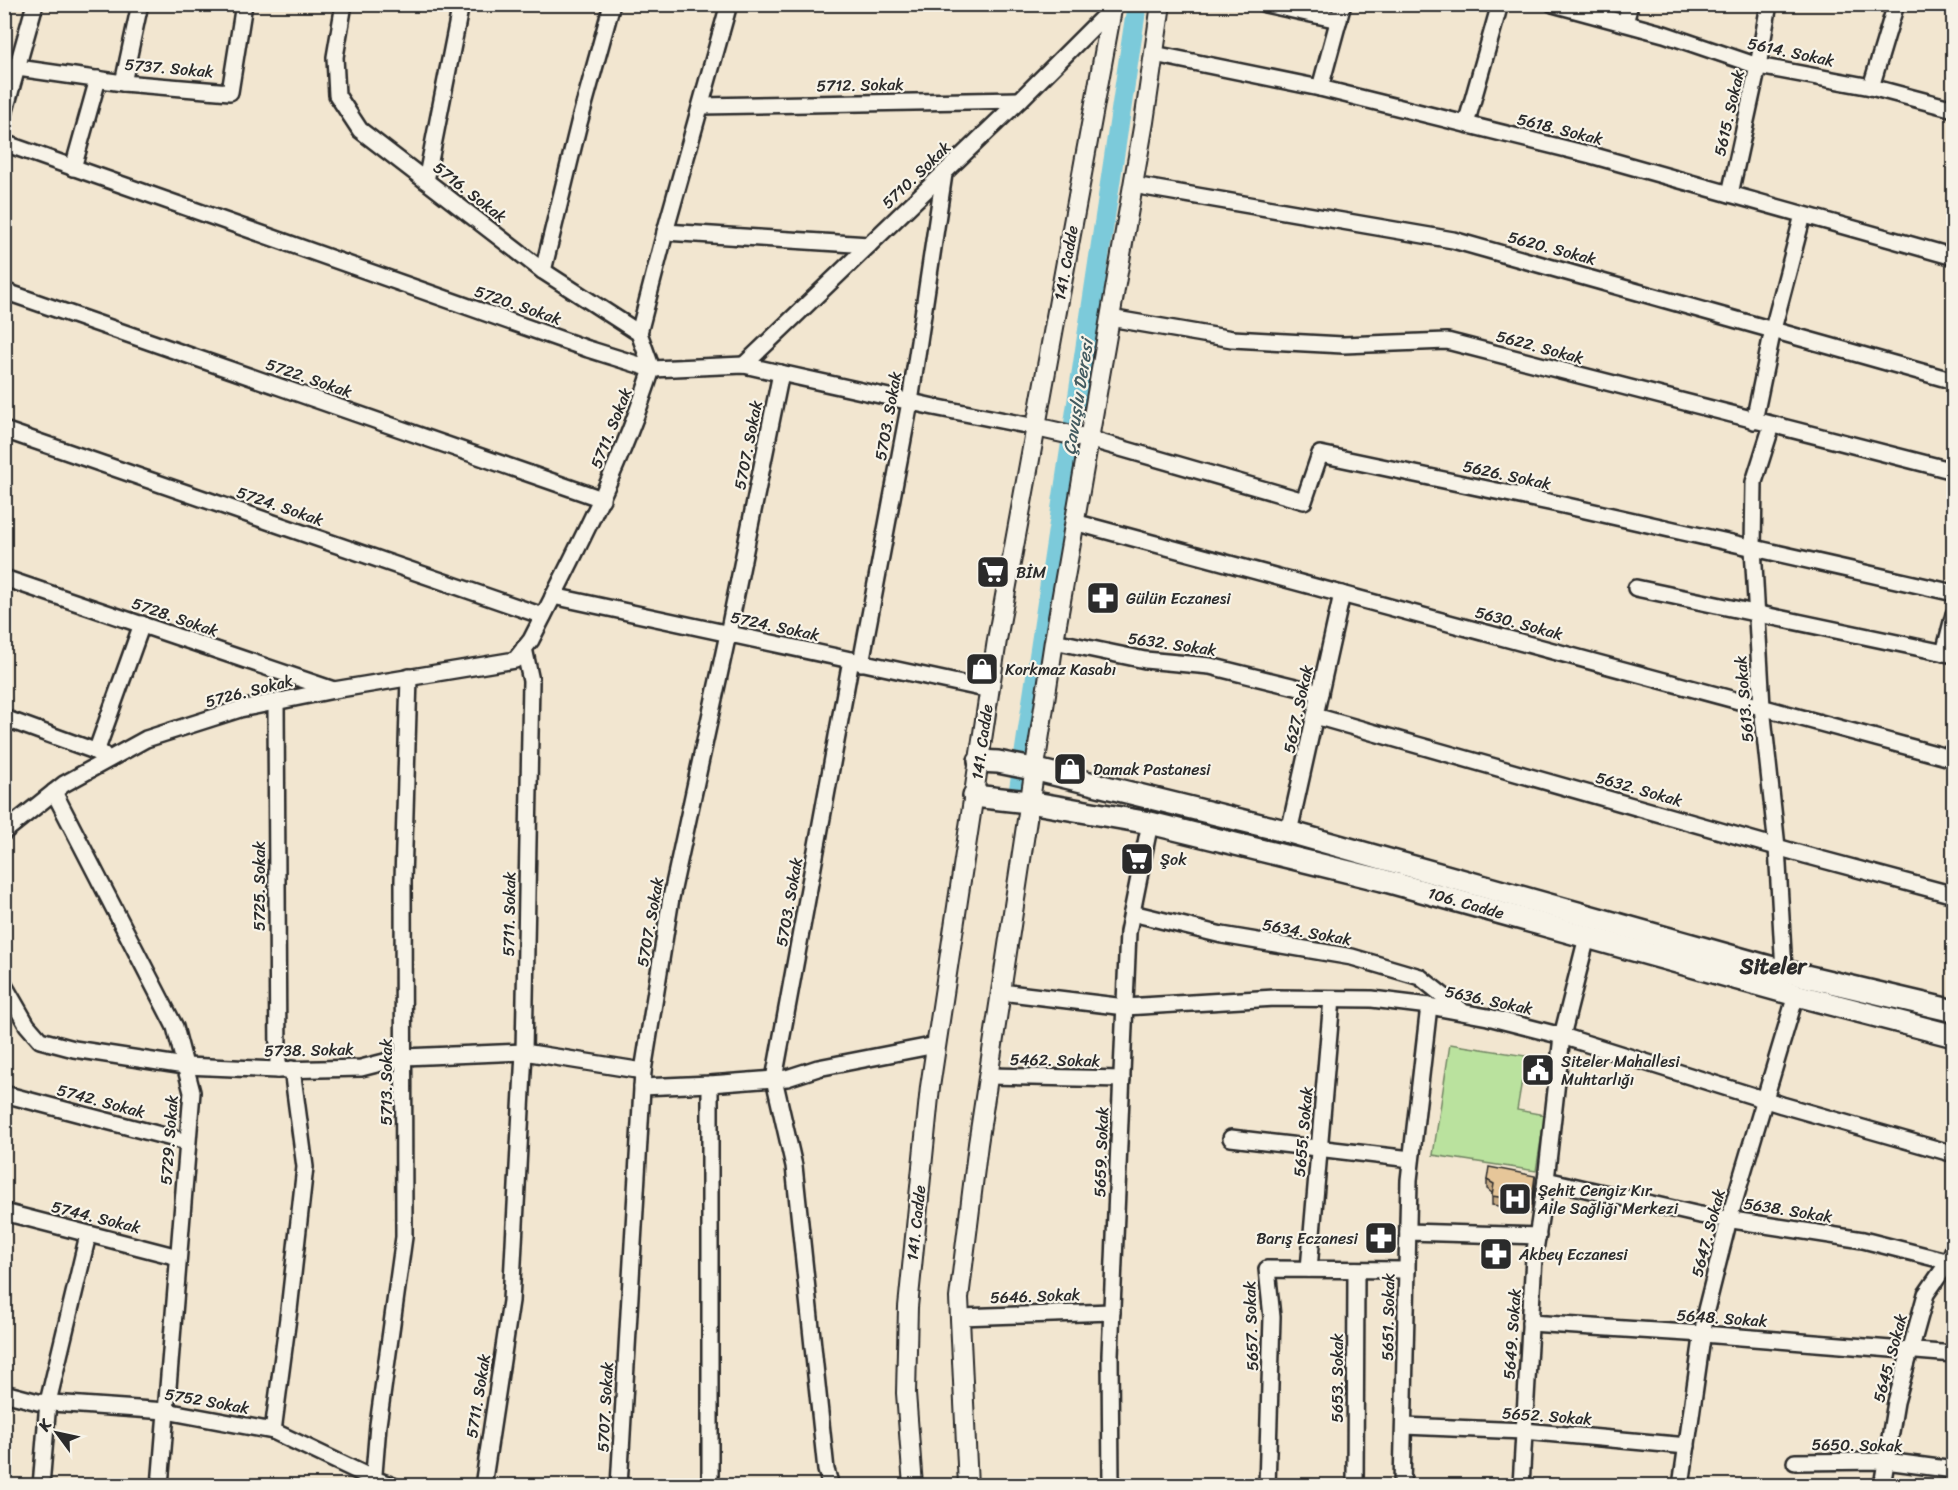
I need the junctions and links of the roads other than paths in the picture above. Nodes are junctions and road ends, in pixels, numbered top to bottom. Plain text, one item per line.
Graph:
1 (35, 4) edge
2 (140, 4) edge
3 (244, 4) edge
4 (344, 4) edge
5 (461, 4) edge
6 (612, 4) edge
7 (729, 4) edge
8 (1161, 4) edge
9 (1265, 4) edge
10 (1343, 4) edge
11 (1500, 4) edge
12 (1553, 4) edge
13 (1630, 4) edge
14 (1769, 4) edge
15 (1896, 4) edge
16 (1112, 6) edge
17 (1339, 20) junction
18 (1625, 24) junction
19 (1154, 54) junction
20 (1758, 66) junction
21 (13, 71) edge
22 (98, 80) junction
23 (123, 83) junction
24 (1871, 87) junction
25 (1320, 88) junction
26 (1020, 100) junction
27 (701, 106) junction
28 (1953, 108) edge
29 (4, 114) edge
30 (1466, 124) junction
31 (4, 143) edge
32 (73, 168) junction
33 (944, 174) junction
34 (426, 181) junction
35 (1133, 185) junction
36 (1730, 194) junction
37 (1803, 214) junction
38 (665, 232) junction
39 (868, 245) junction
40 (1953, 257) edge
41 (543, 272) junction
42 (4, 291) edge
43 (1110, 318) junction
44 (1773, 329) junction
45 (639, 333) junction
46 (744, 365) junction
47 (652, 369) junction
48 (781, 373) junction
49 (1953, 381) edge
50 (910, 402) junction
51 (1754, 421) junction
52 (1772, 425) junction
53 (1037, 427) junction
54 (4, 430) edge
55 (1088, 439) junction
56 (1953, 471) edge
57 (602, 499) junction
58 (1074, 522) junction
59 (1753, 548) junction
60 (4, 578) edge
61 (1636, 588) dead end
62 (1953, 593) edge
63 (1342, 594) junction
64 (553, 596) junction
65 (1755, 613) junction
66 (1953, 614) edge
67 (543, 616) junction
68 (142, 624) junction
69 (728, 634) junction
70 (1054, 641) junction
71 (524, 648) junction
72 (1949, 654) edge
73 (856, 662) junction
74 (409, 677) junction
75 (334, 690) junction
76 (990, 690) junction
77 (1320, 693) junction
78 (276, 702) junction
79 (1762, 707) junction
80 (1315, 716) junction
81 (4, 718) edge
82 (96, 752) junction
83 (112, 758) junction
84 (1953, 759) edge
85 (989, 761) junction
86 (1034, 770) junction
87 (54, 792) junction
88 (982, 798) junction
89 (1029, 802) junction
90 (1150, 823) junction
91 (4, 832) edge
92 (1289, 832) junction
93 (1777, 848) junction
94 (1953, 895) edge
95 (1132, 913) junction
96 (1587, 937) junction
97 (1784, 971) junction
98 (4, 985) edge
99 (1001, 992) junction
100 (1796, 995) junction
101 (1332, 999) junction
102 (1429, 1006) junction
103 (1125, 1007) junction
104 (1953, 1011) edge
105 (1464, 1012) junction
106 (1562, 1036) junction
107 (1953, 1036) edge
108 (936, 1045) junction
109 (524, 1052) junction
110 (404, 1057) junction
111 (185, 1066) junction
112 (285, 1069) junction
113 (643, 1071) junction
114 (988, 1076) junction
115 (774, 1079) junction
116 (1122, 1079) junction
117 (710, 1084) junction
118 (642, 1087) junction
119 (4, 1094) edge
120 (1765, 1100) junction
121 (1231, 1138) dead end
122 (188, 1142) junction
123 (1320, 1148) junction
124 (1953, 1154) edge
125 (1411, 1159) junction
126 (1546, 1180) junction
127 (4, 1212) edge
128 (1729, 1219) junction
129 (1408, 1232) junction
130 (88, 1235) junction
131 (1538, 1236) junction
132 (178, 1257) junction
133 (1952, 1257) edge
134 (1309, 1269) junction
135 (1356, 1270) junction
136 (1407, 1270) junction
137 (1112, 1312) junction
138 (960, 1317) junction
139 (1530, 1323) junction
140 (1703, 1334) junction
141 (1910, 1351) junction
142 (1953, 1354) edge
143 (4, 1393) edge
144 (48, 1402) junction
145 (166, 1411) junction
146 (1404, 1426) junction
147 (273, 1431) junction
148 (1524, 1431) junction
149 (1687, 1446) junction
150 (1886, 1461) junction
151 (1795, 1462) dead end
152 (1953, 1470) edge
153 (710, 1479) dead end
154 (374, 1482) edge
155 (42, 1485) edge
156 (160, 1485) edge
157 (393, 1485) edge
158 (483, 1485) edge
159 (619, 1485) edge
160 (831, 1485) edge
161 (913, 1485) edge
162 (968, 1485) edge
163 (1111, 1485) edge
164 (1268, 1485) edge
165 (1354, 1485) edge
166 (1402, 1485) edge
167 (1521, 1485) edge
168 (1681, 1485) edge
169 (1882, 1485) edge

1 - 21 street
2 - 23 street
3 - 23 street, 5737. Sokak
4 - 34 street, 5716. Sokak
5 - 34 street
6 - 41 street
7 - 27 street
8 - 19 street
9 - 17 street
10 - 17 street
11 - 30 street
12 - 18 street, 5614. Sokak
13 - 18 street
14 - 20 street, 5615. Sokak
15 - 24 street
16 - 26 street, 5710. Sokak
16 - 53 street, 141. Cadde
17 - 25 street
18 - 20 street, 5614. Sokak
19 - 25 street, 5618. Sokak
19 - 35 street
20 - 24 street, 5614. Sokak
20 - 36 street, 5615. Sokak
21 - 22 street, 5737. Sokak
21 - 29 street
22 - 23 street, 5737. Sokak
22 - 32 street
24 - 28 street, 5614. Sokak
25 - 30 street, 5618. Sokak
26 - 27 street, 5712. Sokak
26 - 33 street, 5710. Sokak
27 - 38 street
30 - 36 street, 5618. Sokak
31 - 32 street, 5720. Sokak
32 - 47 street, 5720. Sokak
33 - 39 street, 5710. Sokak
33 - 50 street, 5703. Sokak
34 - 41 street, 5716. Sokak
35 - 43 street
35 - 44 street, 5620. Sokak
36 - 37 street, 5618. Sokak
37 - 40 street, 5618. Sokak
37 - 44 street
38 - 39 street
38 - 45 street
39 - 46 street, 5710. Sokak
41 - 45 street, 5716. Sokak
42 - 57 street, 5722. Sokak
43 - 51 street, 5622. Sokak
43 - 55 street
44 - 49 street, 5620. Sokak
44 - 51 street
45 - 47 street
46 - 47 street, 5720. Sokak
46 - 48 street, 5720. Sokak
47 - 57 street, 5711. Sokak
48 - 50 street, 5720. Sokak
48 - 69 street, 5707. Sokak
50 - 53 street, 5720. Sokak
50 - 73 street, 5703. Sokak
51 - 52 street, 5622. Sokak
52 - 56 street, 5622. Sokak
52 - 59 street, 5613. Sokak
53 - 55 street
53 - 76 street, 141. Cadde
54 - 67 street, 5724. Sokak
55 - 58 street
55 - 59 street, 5626. Sokak
57 - 64 street, 5711. Sokak
58 - 63 street, 5630. Sokak
58 - 70 street
59 - 62 street, 5626. Sokak
59 - 65 street, 5613. Sokak
60 - 68 street, 5728. Sokak
61 - 65 street
63 - 77 street, 5627. Sokak
63 - 79 street, 5630. Sokak
64 - 67 street, 5711. Sokak
64 - 69 street, 5724. Sokak
65 - 72 street
65 - 79 street, 5613. Sokak
66 - 72 street
67 - 71 street, 5711. Sokak
68 - 75 street, 5728. Sokak
68 - 82 street
69 - 73 street, 5724. Sokak
69 - 113 street, 5707. Sokak
70 - 77 street, 5632. Sokak
70 - 86 street
71 - 74 street, 5726. Sokak
71 - 109 street, 5711. Sokak
73 - 76 street, 5724. Sokak
73 - 115 street, 5703. Sokak
74 - 75 street, 5726. Sokak
74 - 110 street, 5713. Sokak
75 - 78 street, 5726. Sokak
76 - 85 street, 141. Cadde
77 - 80 street, 5627. Sokak
78 - 83 street, 5726. Sokak
78 - 112 street, 5725. Sokak
79 - 84 street, 5630. Sokak
79 - 93 street, 5613. Sokak
80 - 92 street, 5627. Sokak
80 - 93 street, 5632. Sokak
81 - 82 street
82 - 83 street
83 - 87 street, 5726. Sokak
85 - 86 main road, 106. Cadde
85 - 88 street, 141. Cadde
86 - 89 street
86 - 92 main road, 106. Cadde
87 - 91 street, 5726. Sokak
87 - 111 street, 5729. Sokak
88 - 89 main road, 106. Cadde
88 - 108 street, 141. Cadde
89 - 90 main road, 106. Cadde
89 - 99 street
90 - 95 street, 5659. Sokak
90 - 96 main road, 106. Cadde
92 - 97 main road, 106. Cadde
93 - 94 street, 5632. Sokak
93 - 97 street, 5613. Sokak
95 - 103 street, 5659. Sokak
95 - 105 street, 5634. Sokak
96 - 100 main road, 106. Cadde
96 - 106 street, 5649. Sokak
97 - 104 main road, 106. Cadde
98 - 111 street, 5738. Sokak
99 - 103 street, 5636. Sokak
99 - 114 street
100 - 107 main road, 106. Cadde
100 - 120 street, 5647. Sokak
101 - 102 street, 5636. Sokak
101 - 103 street, 5636. Sokak
101 - 123 street, 5655. Sokak
102 - 105 street, 5636. Sokak
102 - 125 street, 5651. Sokak
103 - 116 street, 5659. Sokak
105 - 106 street, 5636. Sokak
106 - 120 street, 5636. Sokak
106 - 126 street, 5649. Sokak
108 - 115 street
108 - 161 street, 141. Cadde
109 - 110 street, 5738. Sokak
109 - 113 street, 5738. Sokak
109 - 158 street, 5711. Sokak
110 - 112 street, 5738. Sokak
110 - 154 street, 5713. Sokak
111 - 112 street, 5738. Sokak
111 - 122 street, 5729. Sokak
112 - 147 street, 5725. Sokak
113 - 118 street, 5707. Sokak
114 - 116 street, 5462. Sokak
114 - 138 street
115 - 117 street
115 - 160 street
116 - 137 street, 5659. Sokak
117 - 118 street
117 - 153 street
118 - 159 street, 5707. Sokak
119 - 122 street, 5742. Sokak
120 - 124 street, 5636. Sokak
120 - 128 street, 5647. Sokak
121 - 123 street
122 - 132 street, 5729. Sokak
123 - 125 street
123 - 134 street, 5655. Sokak
125 - 129 street, 5651. Sokak
126 - 128 street, 5638. Sokak
126 - 131 street, 5649. Sokak
127 - 130 street, 5744. Sokak
128 - 133 street, 5638. Sokak
128 - 140 street, 5647. Sokak
129 - 131 street
129 - 136 street, 5651. Sokak
130 - 132 street, 5744. Sokak
130 - 144 street
131 - 139 street, 5649. Sokak
132 - 145 street, 5729. Sokak
133 - 141 street, 5645. Sokak
134 - 135 street, 5657. Sokak
134 - 164 street, 5657. Sokak
135 - 136 street, 5657. Sokak
135 - 165 street, 5653. Sokak
136 - 146 street, 5651. Sokak
137 - 138 street, 5646. Sokak
137 - 163 street, 5659. Sokak
138 - 162 street
139 - 140 street, 5648. Sokak
139 - 148 street, 5649. Sokak
140 - 141 street, 5648. Sokak
140 - 149 street, 5647. Sokak
141 - 142 street, 5648. Sokak
141 - 150 street, 5645. Sokak
143 - 144 street, 5752 Sokak
144 - 145 street, 5752 Sokak
144 - 155 street
145 - 147 street, 5752 Sokak
145 - 156 street, 5729. Sokak
146 - 148 street, 5652. Sokak
146 - 166 street, 5651. Sokak
147 - 154 street, 5752 Sokak
148 - 149 street, 5652. Sokak
148 - 167 street, 5649. Sokak
149 - 168 street, 5647. Sokak
150 - 151 street, 5650. Sokak
150 - 152 street, 5650. Sokak
150 - 169 street, 5645. Sokak
154 - 157 street, 5752 Sokak

